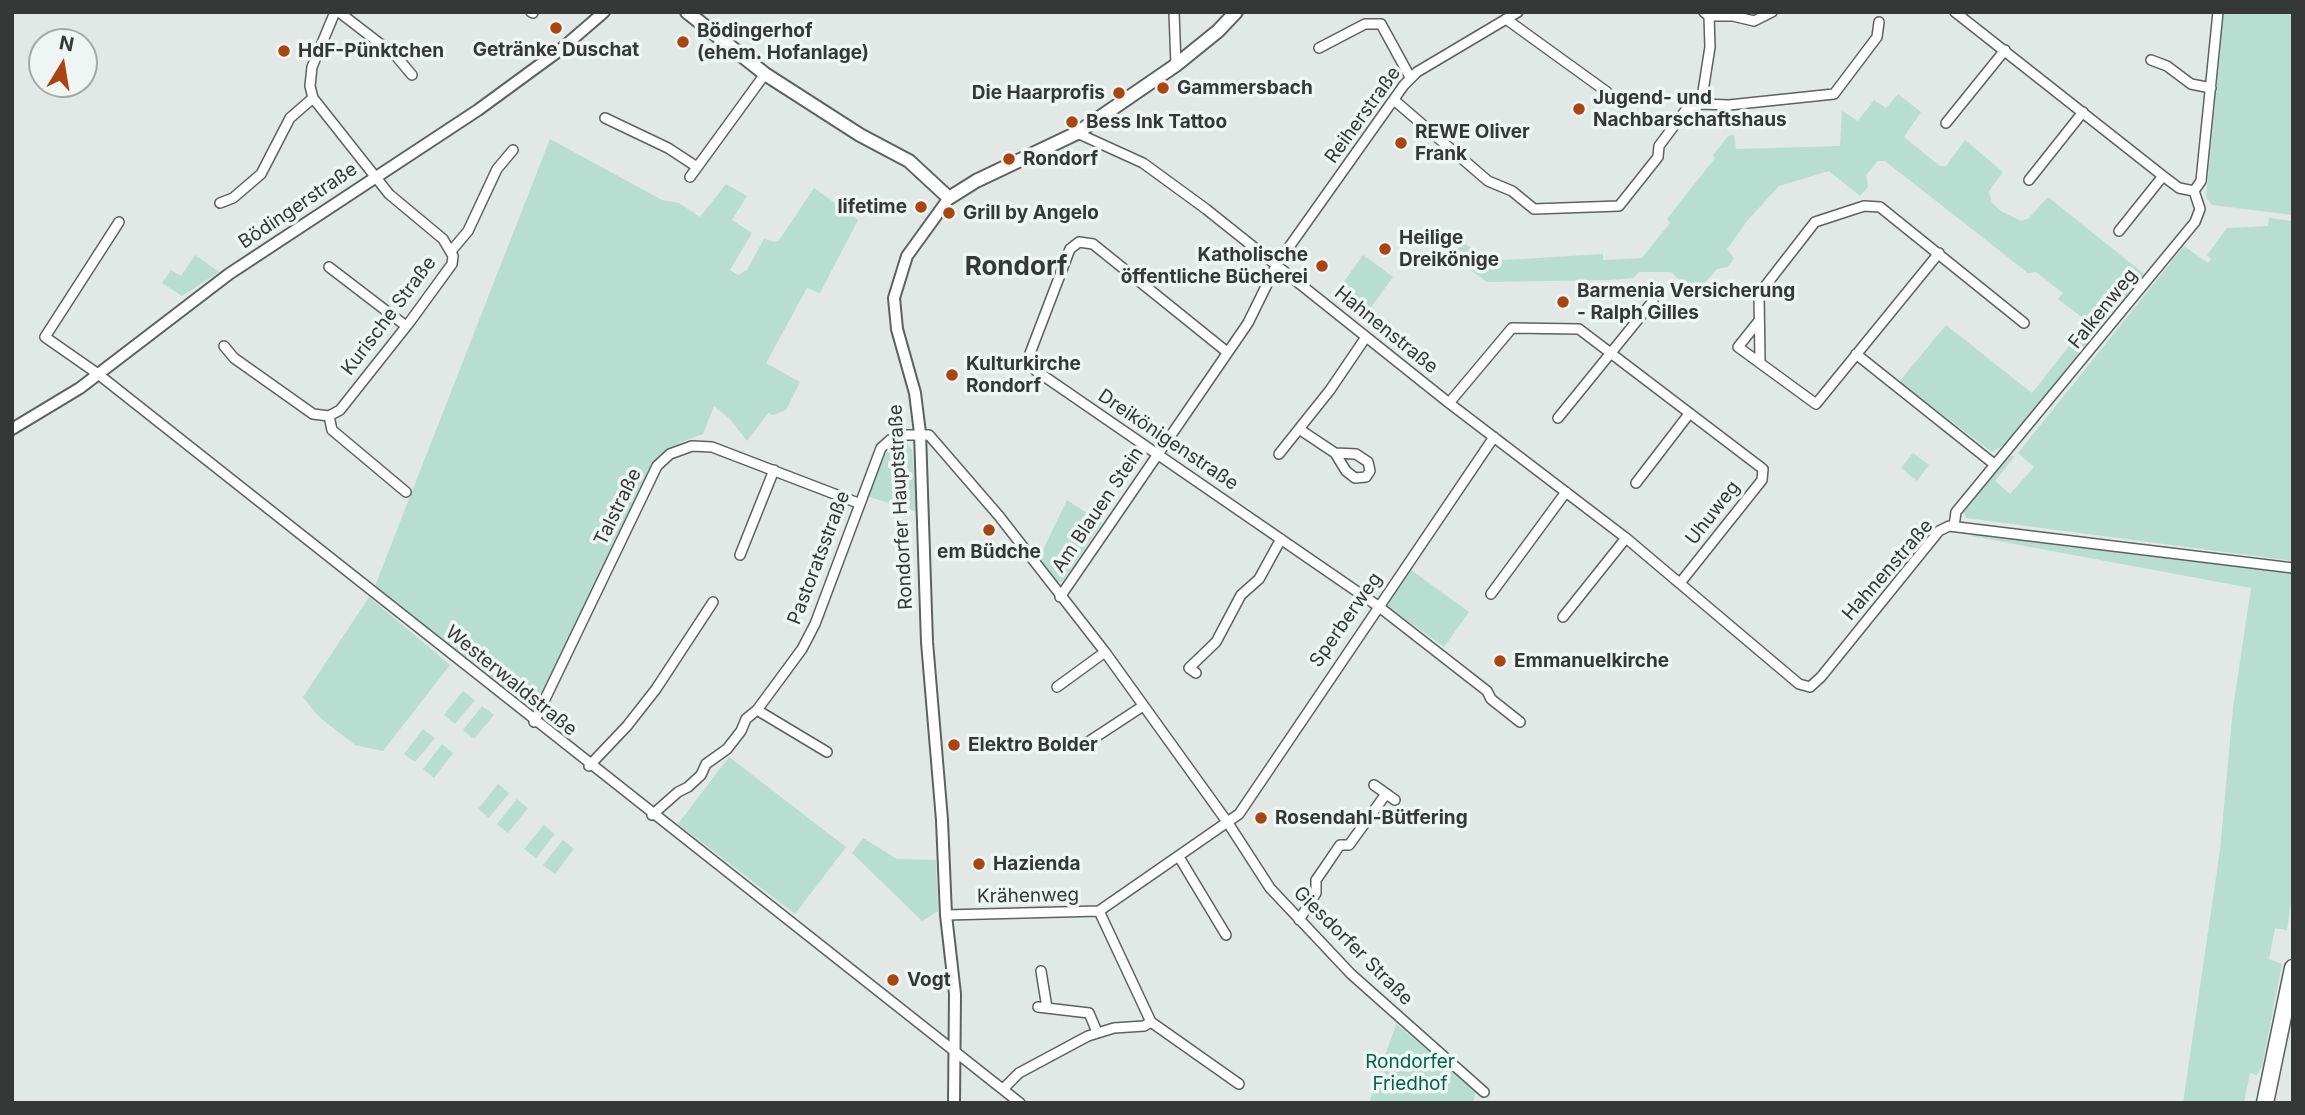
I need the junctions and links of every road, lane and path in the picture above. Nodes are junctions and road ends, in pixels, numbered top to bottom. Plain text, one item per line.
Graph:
1 (337, 12) edge
2 (604, 12) edge
3 (687, 12) edge
4 (1174, 12) edge
5 (1236, 12) edge
6 (1518, 12) edge
7 (1772, 12) edge
8 (1955, 12) edge
9 (2218, 12) edge
10 (1706, 14) edge
11 (1506, 19) junction
12 (1879, 22) dead end
13 (1319, 48) dead end
14 (2005, 50) junction
15 (2151, 60) dead end
16 (1176, 65) junction
17 (765, 74) junction
18 (412, 75) dead end
19 (1410, 77) junction
20 (2211, 88) junction
21 (1607, 92) dead end
22 (313, 98) junction
23 (1394, 100) junction
24 (1701, 104) junction
25 (2084, 112) junction
26 (605, 118) dead end
27 (1946, 123) dead end
28 (1077, 133) junction
29 (513, 150) dead end
30 (696, 167) junction
31 (376, 175) junction
32 (2163, 176) junction
33 (690, 177) dead end
34 (2029, 180) dead end
35 (2194, 191) junction
36 (949, 198) junction
37 (220, 203) dead end
38 (119, 222) dead end
39 (2119, 231) dead end
40 (452, 250) junction
41 (1939, 253) junction
42 (1277, 264) junction
43 (329, 267) dead end
44 (1653, 301) dead end
45 (1758, 321) junction
46 (2024, 323) dead end
47 (406, 326) junction
48 (1366, 337) junction
49 (224, 346) dead end
50 (1227, 352) junction
51 (1612, 354) junction
52 (1856, 354) junction
53 (1760, 361) junction
54 (98, 374) junction
55 (1449, 403) junction
56 (1689, 414) junction
57 (328, 416) junction
58 (1558, 418) dead end
59 (12, 429) edge
60 (1299, 429) junction
61 (920, 433) junction
62 (1494, 436) junction
63 (1335, 453) dead end
64 (1279, 454) dead end
65 (1157, 455) junction
66 (1994, 464) junction
67 (774, 470) junction
68 (1636, 483) dead end
69 (406, 492) dead end
70 (1566, 492) junction
71 (858, 503) junction
72 (1954, 526) junction
73 (1626, 538) junction
74 (1281, 539) junction
75 (740, 555) dead end
76 (2293, 568) edge
77 (1680, 583) junction
78 (1491, 594) dead end
79 (1060, 597) junction
80 (713, 602) dead end
81 (1378, 606) junction
82 (1563, 617) dead end
83 (1105, 652) junction
84 (1196, 673) dead end
85 (1056, 687) dead end
86 (1143, 706) junction
87 (757, 710) junction
88 (534, 722) junction
89 (1520, 722) dead end
90 (1085, 744) dead end
91 (827, 752) dead end
92 (589, 766) junction
93 (1374, 785) dead end
94 (1386, 794) junction
95 (1395, 800) dead end
96 (652, 815) junction
97 (1228, 823) junction
98 (1179, 857) junction
99 (1099, 911) junction
100 (946, 915) junction
101 (1299, 920) junction
102 (1226, 935) dead end
103 (866, 967) dead end
104 (2293, 968) edge
105 (1041, 971) dead end
106 (855, 974) junction
107 (1151, 1022) junction
108 (1097, 1032) junction
109 (954, 1054) junction
110 (1239, 1084) dead end
111 (1003, 1089) junction
112 (1484, 1092) dead end
113 (954, 1103) edge
114 (1020, 1103) edge
115 (2265, 1103) edge

1 - 18 street
1 - 22 street
2 - 31 street, Bödingerstraße
3 - 17 main road
4 - 16 street
5 - 16 main road, Rondorfer Hauptstraße
6 - 11 street, Reiherstraße
7 - 10 street
8 - 14 street
9 - 20 street, Falkenweg
10 - 24 street
11 - 19 street, Reiherstraße
11 - 21 street
12 - 24 street
13 - 19 street
14 - 25 street
14 - 27 street
15 - 20 street
16 - 28 main road, Rondorfer Hauptstraße
17 - 30 street
17 - 36 main road
19 - 23 street, Reiherstraße
20 - 35 street, Falkenweg
22 - 31 street, Kurische Straße
22 - 37 street
23 - 24 street
23 - 42 street, Reiherstraße
25 - 32 street
25 - 34 street
26 - 30 street
28 - 36 main road, Rondorfer Hauptstraße
28 - 42 street, Hahnenstraße
29 - 40 street
30 - 33 street
31 - 40 street, Kurische Straße
31 - 54 street, Bödingerstraße
32 - 35 street
32 - 39 street
35 - 66 street, Falkenweg
36 - 61 street, Rondorfer Hauptstraße
38 - 54 street, Westerwaldstraße
40 - 47 street, Kurische Straße
41 - 45 street
41 - 46 street
41 - 52 street
42 - 48 street, Hahnenstraße
42 - 50 street, Am Blauen Stein
43 - 47 street
44 - 51 street
45 - 53 street
45 - 53 street
47 - 57 street, Kurische Straße
48 - 55 street, Hahnenstraße
48 - 60 street
49 - 57 street
50 - 65 street, Am Blauen Stein
50 - 65 street, Dreikönigenstraße
51 - 55 street, Uhuweg
51 - 56 street, Uhuweg
51 - 58 street
52 - 53 street
52 - 66 street
54 - 59 street, Bödingerstraße
54 - 88 street, Westerwaldstraße
55 - 62 street, Hahnenstraße
56 - 68 street
56 - 77 street, Uhuweg
57 - 69 street
60 - 63 street
60 - 64 street
61 - 71 street, Pastoratsstraße
61 - 79 street, Giesdorfer Straße
61 - 100 street, Rondorfer Hauptstraße
62 - 70 street, Hahnenstraße
62 - 81 street, Sperberweg
65 - 74 street, Dreikönigenstraße
65 - 79 street, Am Blauen Stein
66 - 72 street, Falkenweg
67 - 71 street, Talstraße
67 - 75 street
67 - 88 street, Talstraße
70 - 73 street, Hahnenstraße
70 - 78 street
71 - 87 street, Pastoratsstraße
72 - 76 street, Hahnenstraße
72 - 77 street, Hahnenstraße
73 - 77 street, Hahnenstraße
73 - 82 street
74 - 81 street, Dreikönigenstraße
74 - 84 street
79 - 83 street, Giesdorfer Straße
80 - 92 street
81 - 89 street, Dreikönigenstraße
81 - 97 street, Sperberweg
83 - 85 street
83 - 86 street, Giesdorfer Straße
86 - 90 street
86 - 97 street, Giesdorfer Straße
87 - 91 street
87 - 96 street, Pastoratsstraße
88 - 92 street, Westerwaldstraße
92 - 96 street, Westerwaldstraße
93 - 94 street
94 - 95 street
94 - 101 street
96 - 106 street, Westerwaldstraße
97 - 98 street, Krähenweg
97 - 101 street, Giesdorfer Straße
98 - 99 street, Krähenweg
98 - 102 street
99 - 100 street, Krähenweg
99 - 107 street
100 - 109 street, Rondorfer Hauptstraße
101 - 112 street, Giesdorfer Straße
103 - 106 street
104 - 115 highway
105 - 108 street
106 - 109 street, Westerwaldstraße
107 - 108 street
107 - 110 street
108 - 111 street
109 - 111 street, Westerwaldstraße
109 - 113 street, Rondorfer Hauptstraße
111 - 114 street, Westerwaldstraße

